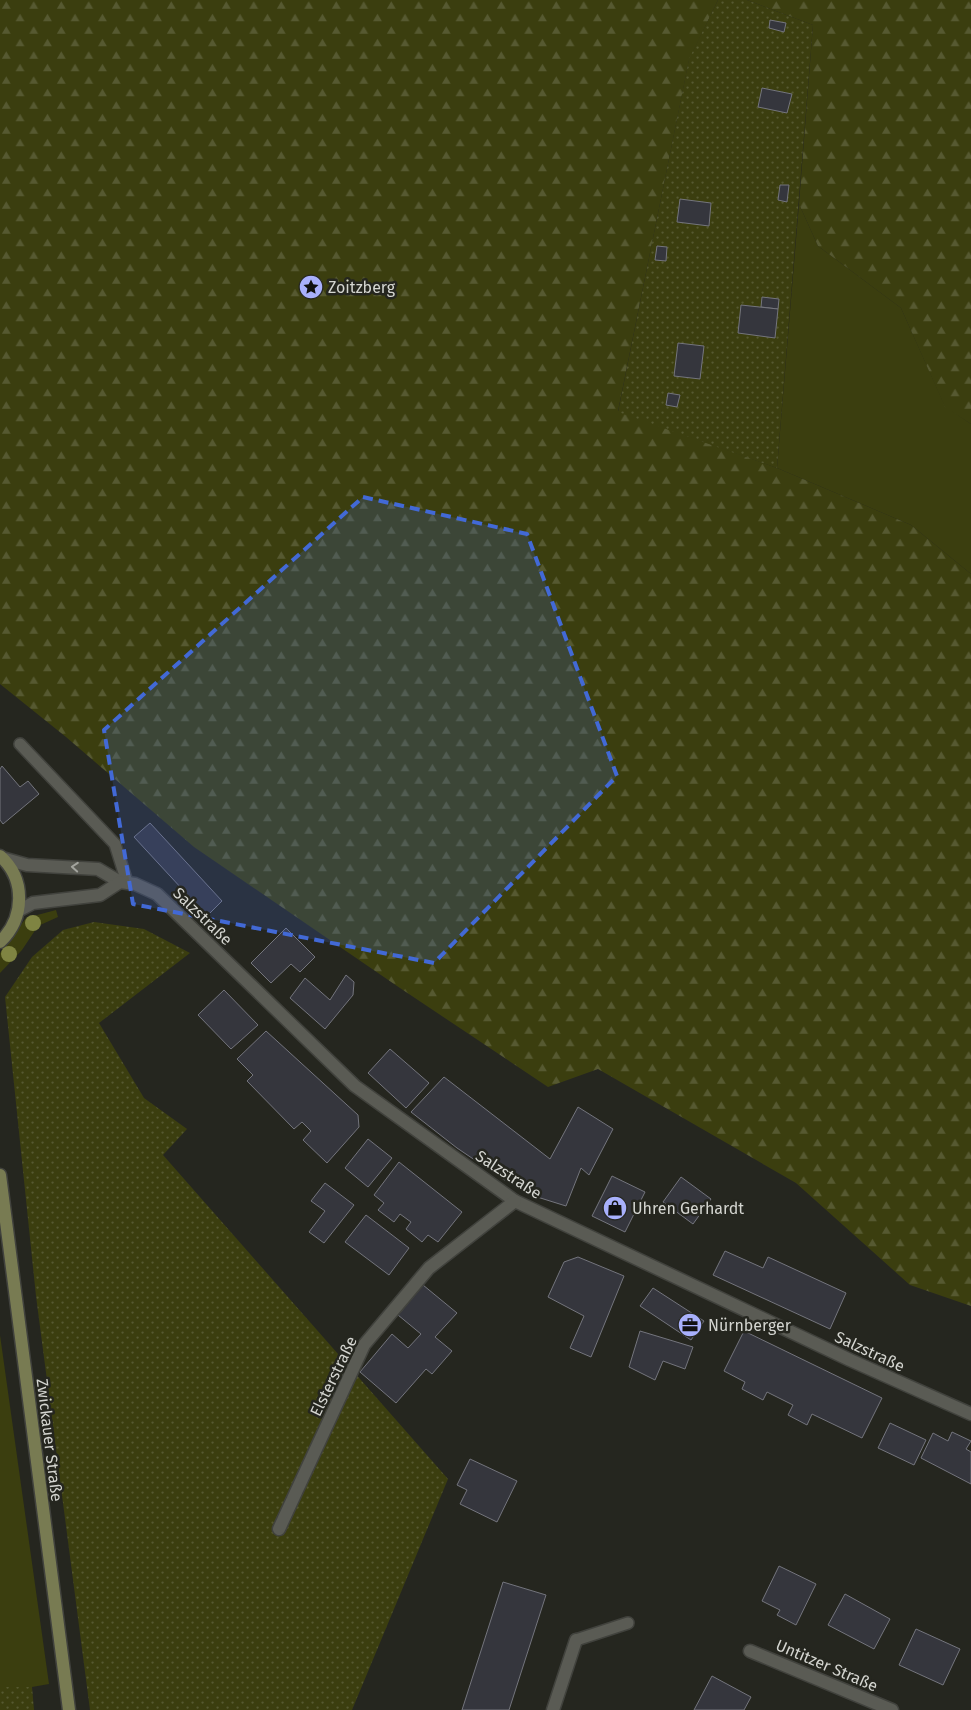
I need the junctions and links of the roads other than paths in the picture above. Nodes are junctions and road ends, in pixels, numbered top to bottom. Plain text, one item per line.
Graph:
1 (20, 744) dead end
2 (1, 857) edge
3 (123, 882) junction
4 (18, 911) junction
5 (0, 942) edge
6 (0, 1175) edge
7 (516, 1201) junction
8 (971, 1414) edge
9 (279, 1528) dead end
10 (628, 1623) dead end
11 (576, 1640) joint
12 (750, 1651) dead end
13 (69, 1710) edge
14 (553, 1710) edge
15 (892, 1710) edge

1 - 3 lane
3 -> 2 street, Salzstraße
2 - 4 main road
3 - 4 street
3 - 7 street, Salzstraße
4 - 5 main road
6 - 13 main road, Zwickauer Straße
7 - 8 street, Salzstraße
7 - 9 street, Elsterstraße
10 - 11 lane
11 - 14 street
12 - 15 street, Untitzer Straße

